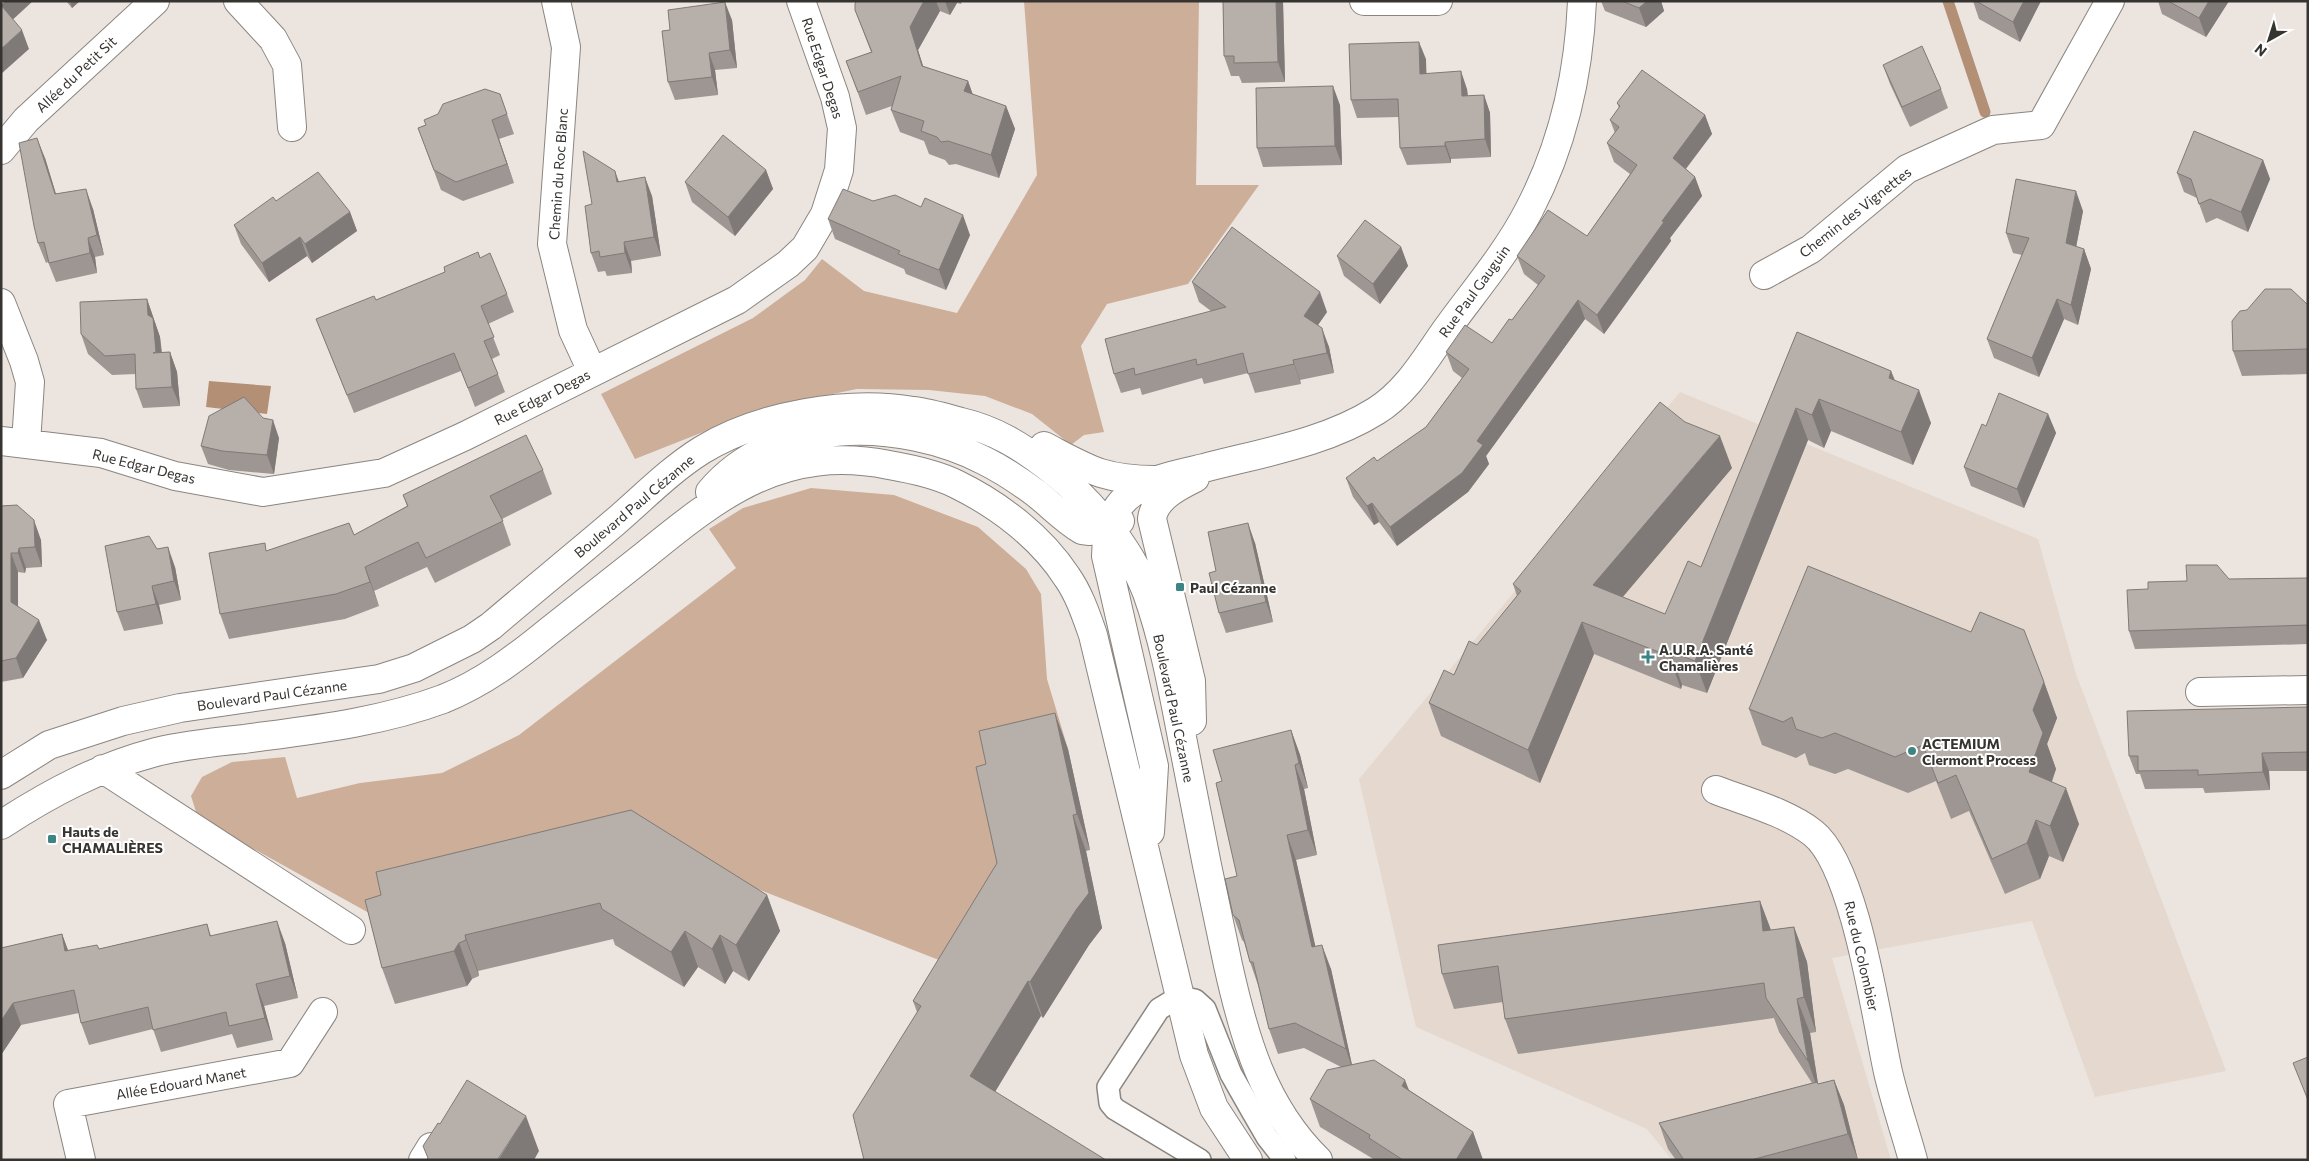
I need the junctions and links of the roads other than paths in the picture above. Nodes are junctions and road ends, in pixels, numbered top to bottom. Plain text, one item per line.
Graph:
1 (155, 1) edge
2 (238, 1) edge
3 (556, 1) edge
4 (801, 1) edge
5 (1364, 1) edge
6 (1438, 1) edge
7 (1582, 1) edge
8 (2110, 1) edge
9 (292, 127) dead end
10 (1, 150) edge
11 (1764, 276) dead end
12 (1, 303) edge
13 (592, 371) junction
14 (969, 424) junction
15 (14, 442) edge
16 (1167, 483) junction
17 (687, 520) junction
18 (1107, 527) junction
19 (2308, 690) edge
20 (2200, 692) dead end
21 (49, 745) junction
22 (1, 762) edge
23 (103, 769) junction
24 (1, 775) edge
25 (1192, 790) junction
26 (1716, 790) dead end
27 (1, 825) edge
28 (1149, 866) junction
29 (351, 930) dead end
30 (1179, 997) junction
31 (323, 1012) dead end
32 (80, 1160) edge
33 (1200, 1160) edge
34 (1248, 1160) edge
35 (1285, 1160) edge
36 (1318, 1160) edge
37 (1913, 1160) edge

1 - 10 street, Allée du Petit Sit
2 - 9 street
3 - 13 street, Chemin du Roc Blanc
4 - 13 street, Rue Edgar Degas
5 - 6 street
7 - 16 street, Rue Paul Gauguin
8 - 11 street, Chemin des Vignettes
12 - 15 street
13 - 15 street, Rue Edgar Degas
14 - 16 street
14 - 18 street, Boulevard Paul Cézanne
14 - 21 street, Boulevard Paul Cézanne
16 - 18 street
16 - 18 street, Rue Paul Gauguin
16 - 25 street, Rue Paul Gauguin
17 - 18 street
17 - 23 street
17 - 28 street
18 - 25 street, Boulevard Paul Cézanne
18 - 28 street
19 - 20 street
21 - 22 street
21 - 24 street, Boulevard Paul Cézanne
23 - 27 street
23 - 29 street
25 - 36 street, Boulevard Paul Cézanne
26 - 37 street, Rue du Colombier
28 - 30 street
30 - 33 lane
30 - 34 street
30 - 35 lane
31 - 32 street, Allée Edouard Manet

